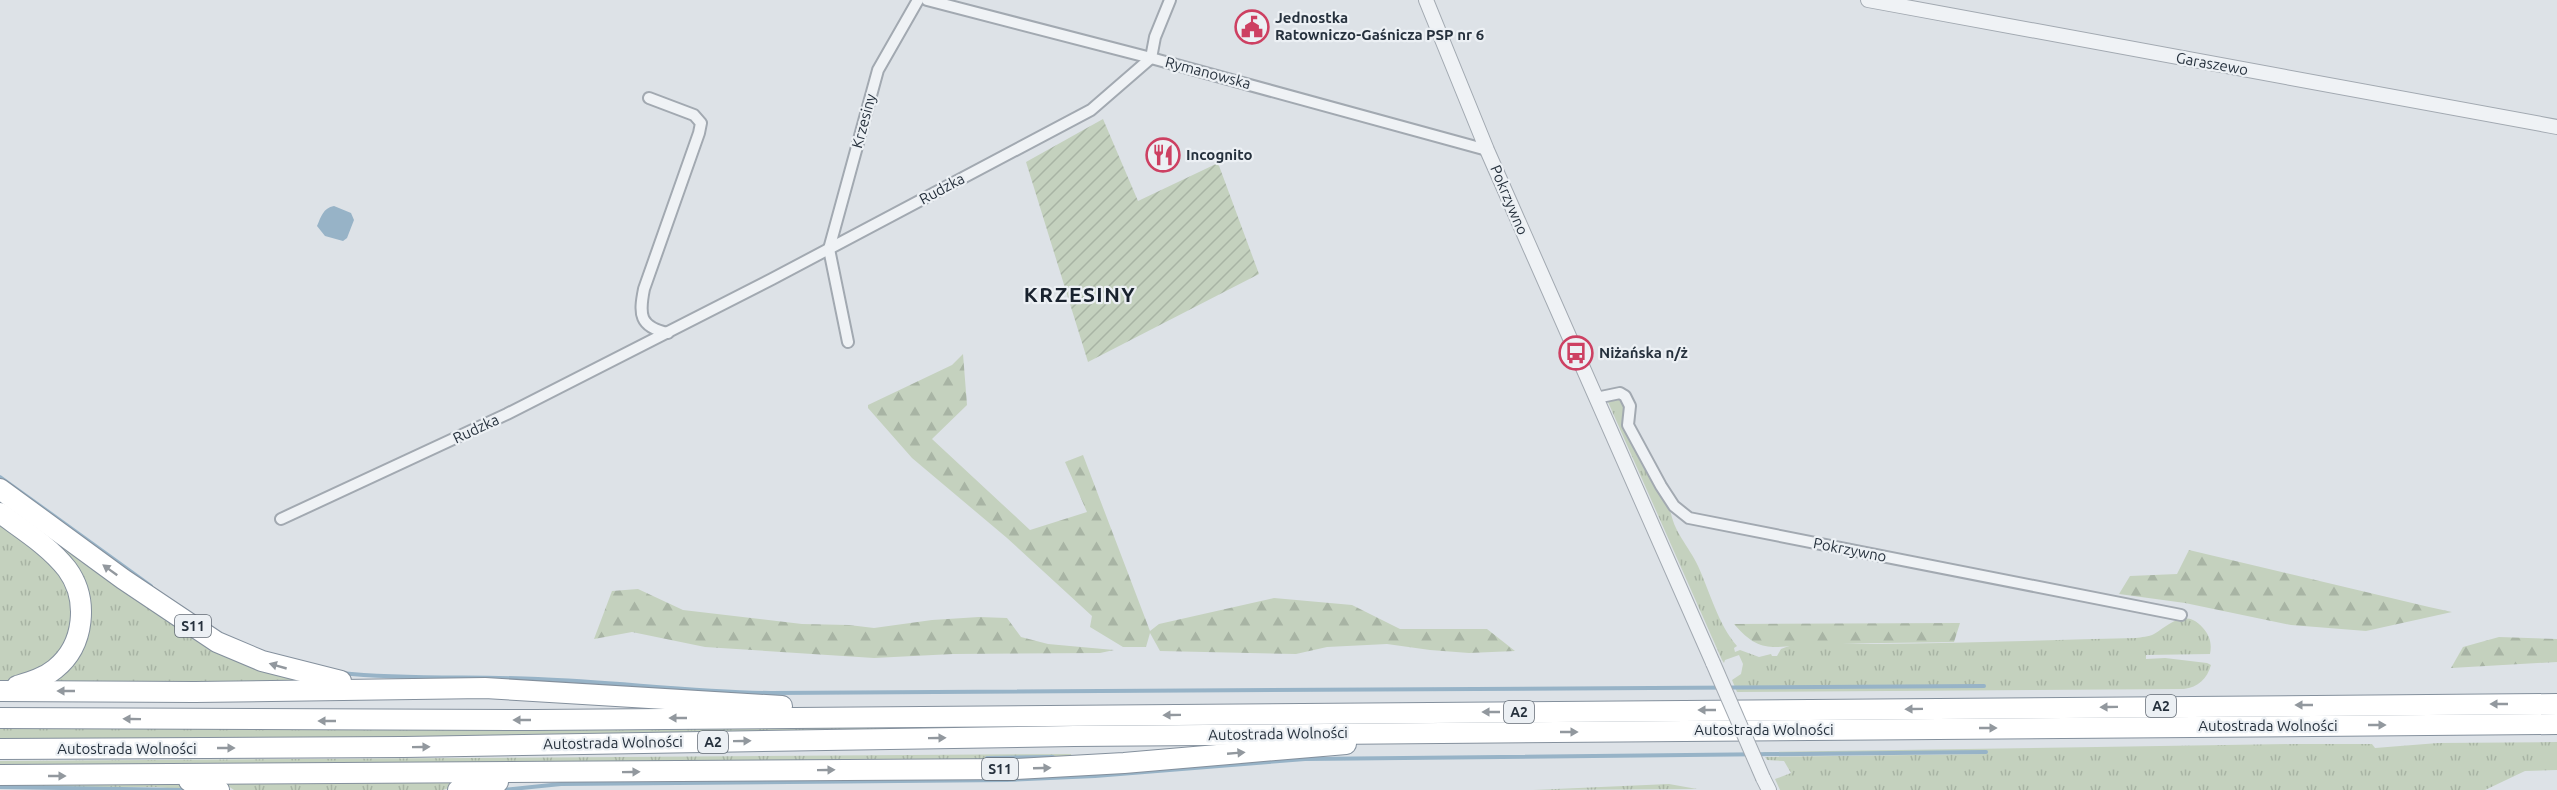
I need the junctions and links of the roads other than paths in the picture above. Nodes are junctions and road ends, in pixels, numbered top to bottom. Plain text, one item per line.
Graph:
1 (918, 0) edge
2 (927, 0) edge
3 (1170, 0) edge
4 (1426, 0) edge
5 (1868, 0) edge
6 (1893, 2) edge
7 (1151, 58) junction
8 (648, 98) dead end
9 (2557, 128) edge
10 (1487, 150) junction
11 (829, 249) junction
12 (668, 333) junction
13 (848, 342) dead end
14 (1596, 399) junction
15 (0, 489) edge
16 (0, 513) edge
17 (281, 519) dead end
18 (2181, 615) dead end
19 (418, 688) junction
20 (0, 690) edge
21 (2557, 704) edge
22 (0, 717) edge
23 (883, 717) junction
24 (2557, 724) edge
25 (1427, 733) junction
26 (0, 749) edge
27 (572, 773) junction
28 (0, 775) edge
29 (114, 776) junction
30 (1766, 784) edge
31 (219, 790) edge
32 (458, 790) edge

1 - 11 street, Krzesiny
2 - 7 street, Rymanowska
3 - 7 street
4 - 10 street, Pokrzywno
5 - 6 street, Garaszewo
6 - 9 street, Garaszewo
7 - 10 street, Rymanowska
7 - 11 street, Rudzka
8 - 12 street
10 - 14 street, Pokrzywno
11 - 12 street, Rudzka
11 - 13 street
12 - 17 street, Rudzka
14 - 18 street, Pokrzywno
14 - 30 street, Pokrzywno, bridge
19 -> 15 highway, S11
16 - 20 highway
19 -> 20 highway
19 - 23 highway, S11
21 -> 23 highway, Autostrada Wolności / A2
23 -> 22 highway, Autostrada Wolności / A2
25 -> 24 highway, Autostrada Wolności / A2
26 -> 25 highway, Autostrada Wolności / A2
27 -> 25 highway, S11
27 - 29 highway, S11
27 - 32 highway
28 -> 29 highway, S11
29 - 31 highway

